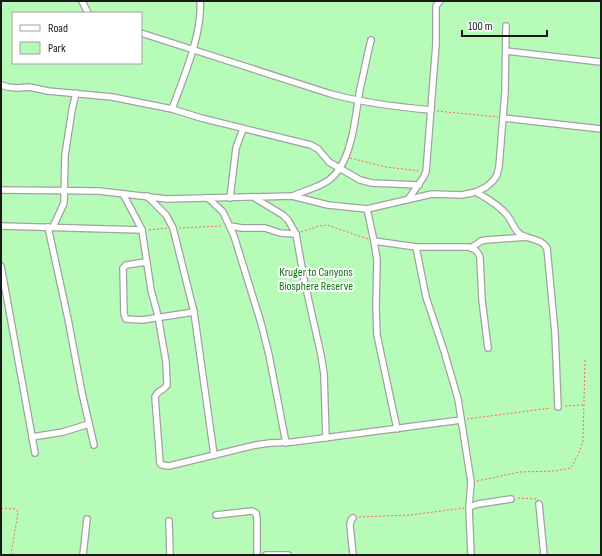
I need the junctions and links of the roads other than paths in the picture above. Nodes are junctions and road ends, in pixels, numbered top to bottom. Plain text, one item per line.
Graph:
1 (82, 1) edge
2 (200, 1) edge
3 (440, 1) edge
4 (88, 12) edge
5 (506, 26) dead end
6 (142, 33) edge
7 (371, 40) dead end
8 (193, 49) junction
9 (506, 51) junction
10 (601, 62) edge
11 (1, 85) edge
12 (76, 93) junction
13 (358, 101) junction
14 (172, 109) junction
15 (431, 110) junction
16 (503, 118) junction
17 (601, 128) edge
18 (243, 129) junction
19 (340, 169) junction
20 (419, 185) junction
21 (64, 189) junction
22 (1, 190) edge
23 (476, 192) junction
24 (123, 194) junction
25 (147, 196) junction
26 (292, 196) junction
27 (253, 197) junction
28 (208, 198) junction
29 (230, 198) junction
30 (409, 198) junction
31 (367, 209) junction
32 (1, 226) edge
33 (230, 226) junction
34 (51, 227) junction
35 (142, 230) junction
36 (296, 234) junction
37 (527, 238) junction
38 (374, 241) junction
39 (416, 247) junction
40 (471, 248) junction
41 (146, 262) junction
42 (1, 266) edge
43 (194, 312) junction
44 (158, 316) junction
45 (488, 348) dead end
46 (558, 407) road end
47 (461, 420) junction
48 (89, 424) junction
49 (397, 429) junction
50 (32, 437) junction
51 (326, 438) junction
52 (286, 443) junction
53 (94, 445) dead end
54 (35, 453) dead end
55 (214, 455) junction
56 (511, 499) road end
57 (539, 504) road end
58 (469, 507) junction
59 (216, 515) dead end
60 (353, 518) road end
61 (87, 519) dead end
62 (169, 521) dead end
63 (83, 555) edge
64 (170, 555) edge
65 (257, 555) edge
66 (266, 555) edge
67 (288, 555) edge
68 (354, 555) edge
69 (471, 555) edge
70 (544, 555) edge

1 - 4 street
2 - 8 street
3 - 15 street
5 - 9 street
6 - 8 street
7 - 13 street
8 - 13 street
8 - 14 street
9 - 10 street
9 - 16 street
11 - 12 street
12 - 14 street
12 - 21 street
13 - 15 street
13 - 19 street
14 - 18 street
15 - 20 street
16 - 17 street
16 - 23 street
18 - 19 street
18 - 29 street
19 - 20 street
19 - 26 street
20 - 30 street
21 - 22 street
21 - 24 street
21 - 34 street
23 - 30 street
23 - 37 street
24 - 25 street
24 - 35 street
25 - 28 street
25 - 43 street
26 - 27 street
26 - 31 street
27 - 29 street
27 - 36 street
28 - 29 street
28 - 33 street
30 - 31 street
31 - 38 street
32 - 34 street
33 - 36 street
33 - 52 street
34 - 35 street
34 - 48 street
35 - 41 street
36 - 51 street
37 - 40 street
37 - 46 street
38 - 39 street
38 - 49 street
39 - 40 street
39 - 47 street
40 - 45 street
41 - 44 street
41 - 44 street
42 - 50 street
43 - 44 street
43 - 55 street
44 - 55 street
47 - 49 street
47 - 58 street
48 - 50 street
48 - 53 street
49 - 51 street
50 - 54 street
51 - 52 street
52 - 55 street
56 - 58 street
57 - 70 street
58 - 69 street
59 - 65 street
60 - 68 street
61 - 63 street
62 - 64 street
66 - 67 street

